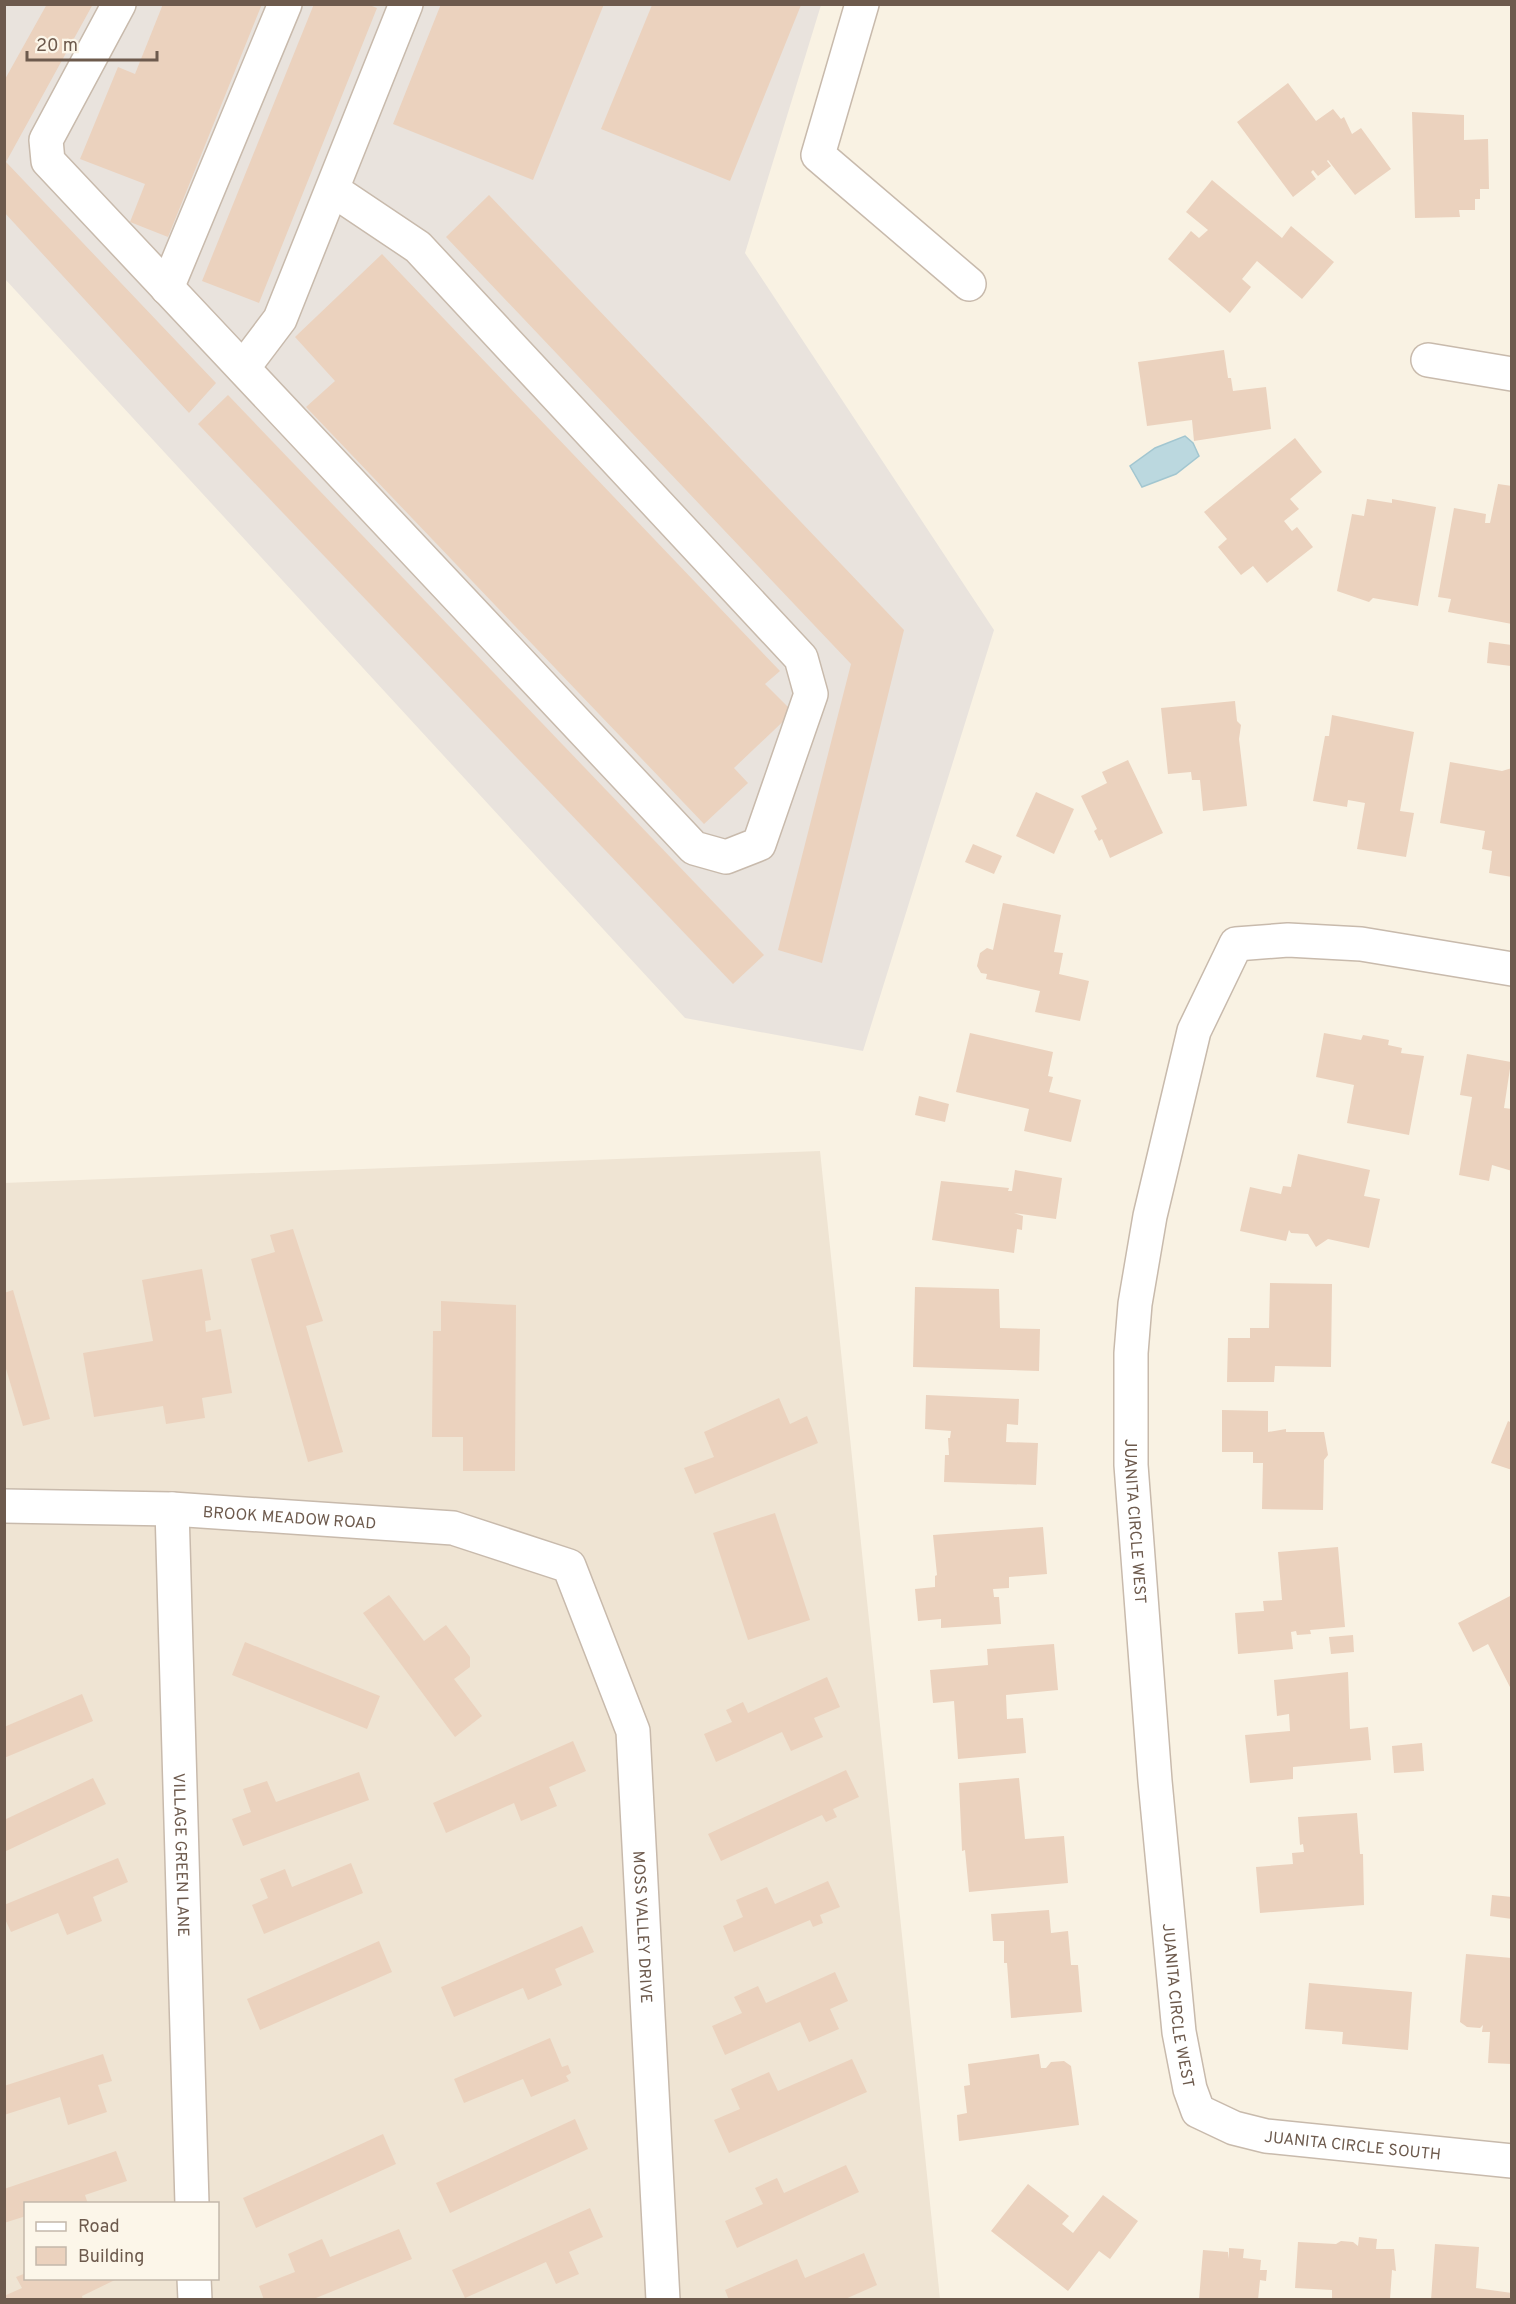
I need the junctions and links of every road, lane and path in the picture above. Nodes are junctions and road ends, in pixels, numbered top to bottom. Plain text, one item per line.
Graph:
1 (119, 4) edge
2 (285, 4) edge
3 (406, 4) edge
4 (862, 4) edge
5 (333, 190) junction
6 (969, 284) dead end
7 (167, 288) junction
8 (1428, 360) dead end
9 (243, 368) junction
10 (1512, 374) edge
11 (1512, 969) edge
12 (4, 1506) edge
13 (172, 1509) junction
14 (569, 1566) joint
15 (1198, 2111) joint
16 (1512, 2161) edge
17 (192, 2202) edge
18 (194, 2280) edge
19 (195, 2300) edge
20 (663, 2300) edge

1 - 7 street
2 - 7 street
3 - 5 street
4 - 6 street
5 - 9 street
5 - 9 street
7 - 9 street
8 - 10 street
11 - 15 street, JUANITA CIRCLE WEST
12 - 13 street, BROOK MEADOW ROAD
13 - 14 street, BROOK MEADOW ROAD
13 - 17 street, VILLAGE GREEN LANE
14 - 20 street, MOSS VALLEY DRIVE
15 - 16 street, JUANITA CIRCLE SOUTH
18 - 19 street

